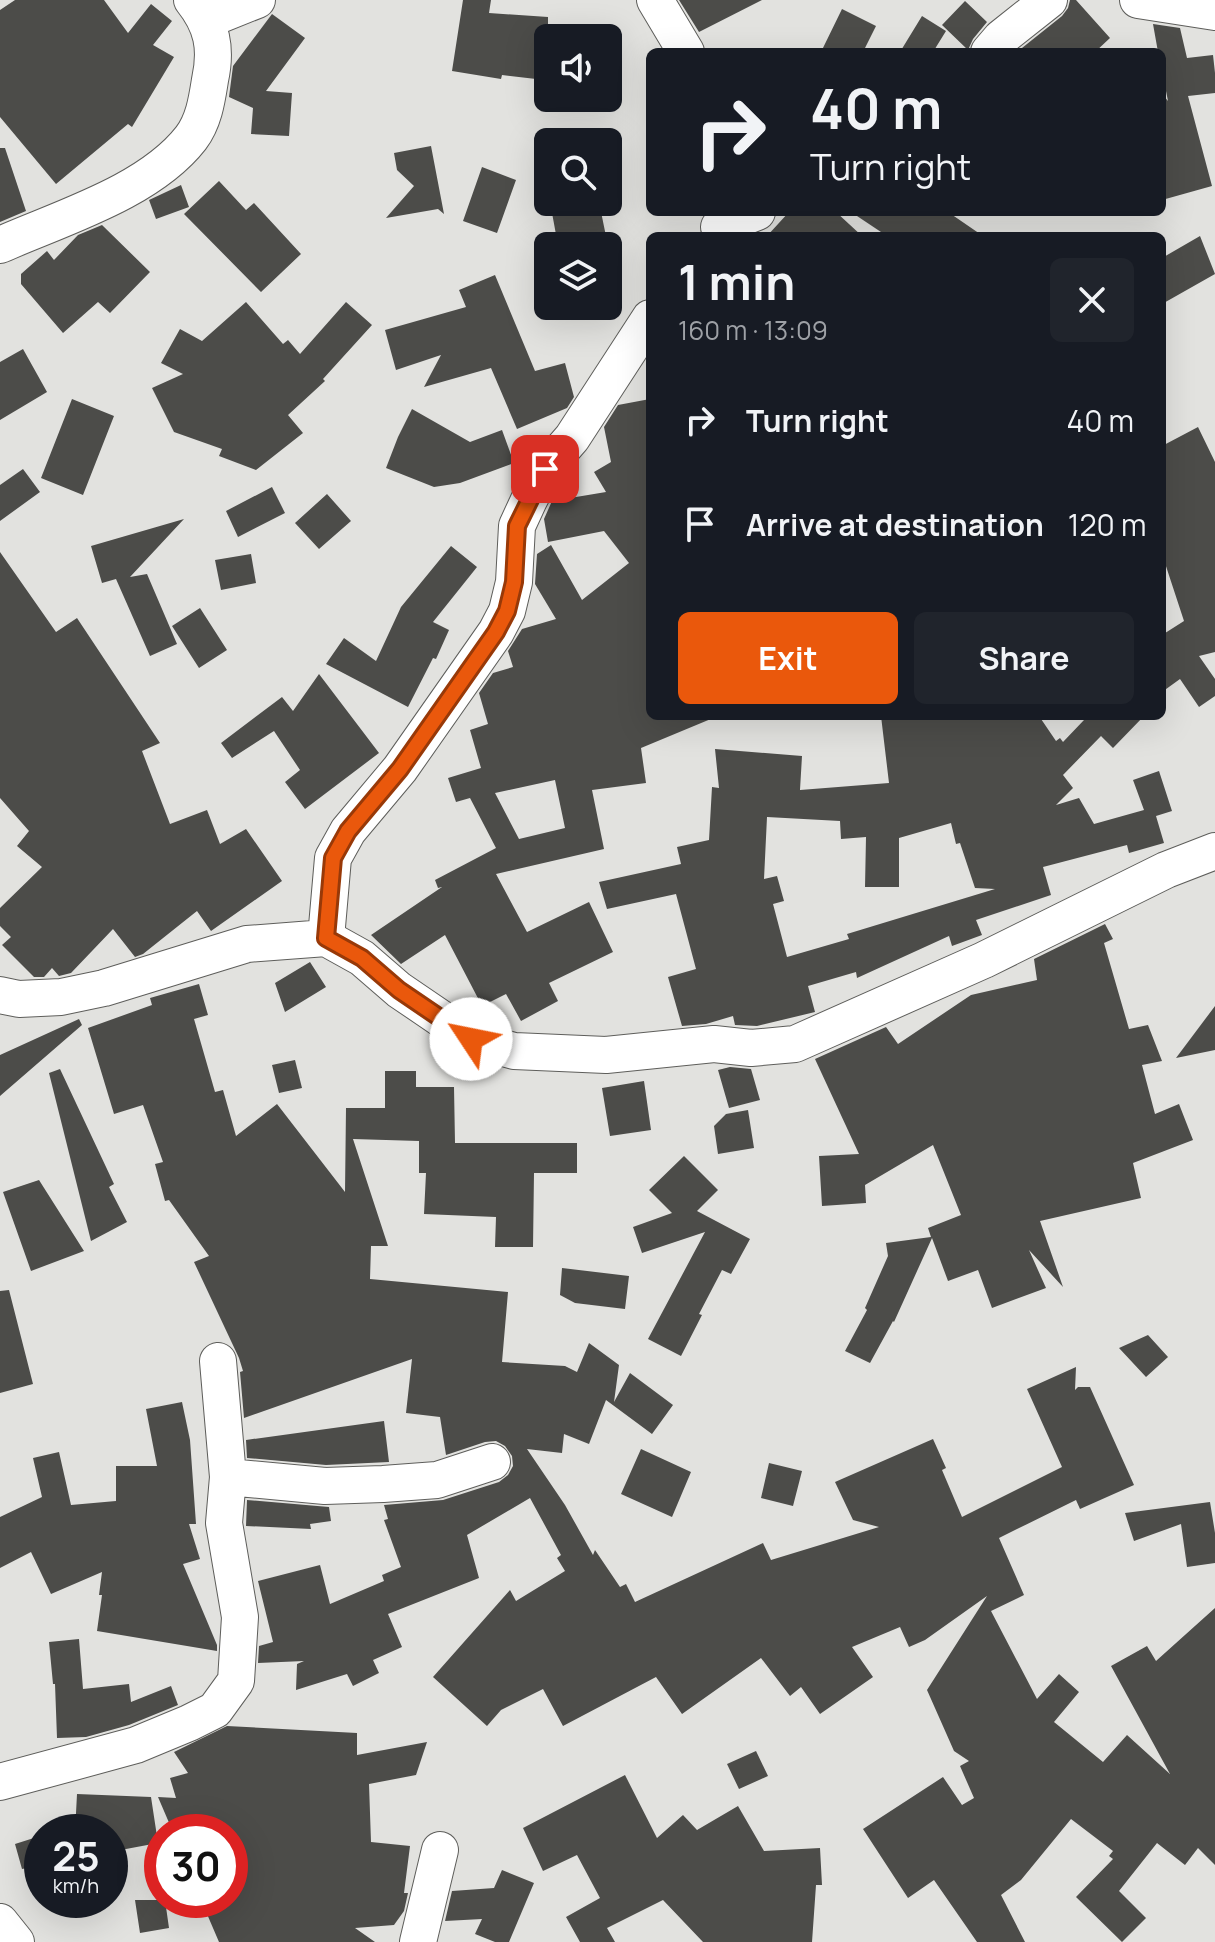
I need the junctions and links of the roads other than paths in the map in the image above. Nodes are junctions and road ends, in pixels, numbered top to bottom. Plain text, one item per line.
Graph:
1 (257, 0) edge
2 (655, 0) edge
3 (1049, 0) edge
4 (1138, 0) edge
5 (200, 10) edge
6 (1215, 12) edge
7 (684, 48) edge
8 (992, 48) edge
9 (745, 216) edge
10 (718, 225) edge
11 (0, 245) edge
12 (646, 324) edge
13 (1215, 851) edge
14 (326, 938) junction
15 (6, 1002) edge
16 (218, 1361) dead end
17 (492, 1462) dead end
18 (228, 1477) junction
19 (0, 1782) edge
20 (440, 1850) dead end
21 (0, 1922) edge
22 (16, 1942) edge
23 (418, 1942) edge

1 - 5 street
2 - 7 street
3 - 8 street
4 - 6 street
5 - 11 street
9 - 10 street
12 - 14 street
13 - 14 street
14 - 15 street
16 - 18 street
17 - 18 street
18 - 19 street
20 - 23 street
21 - 22 street

